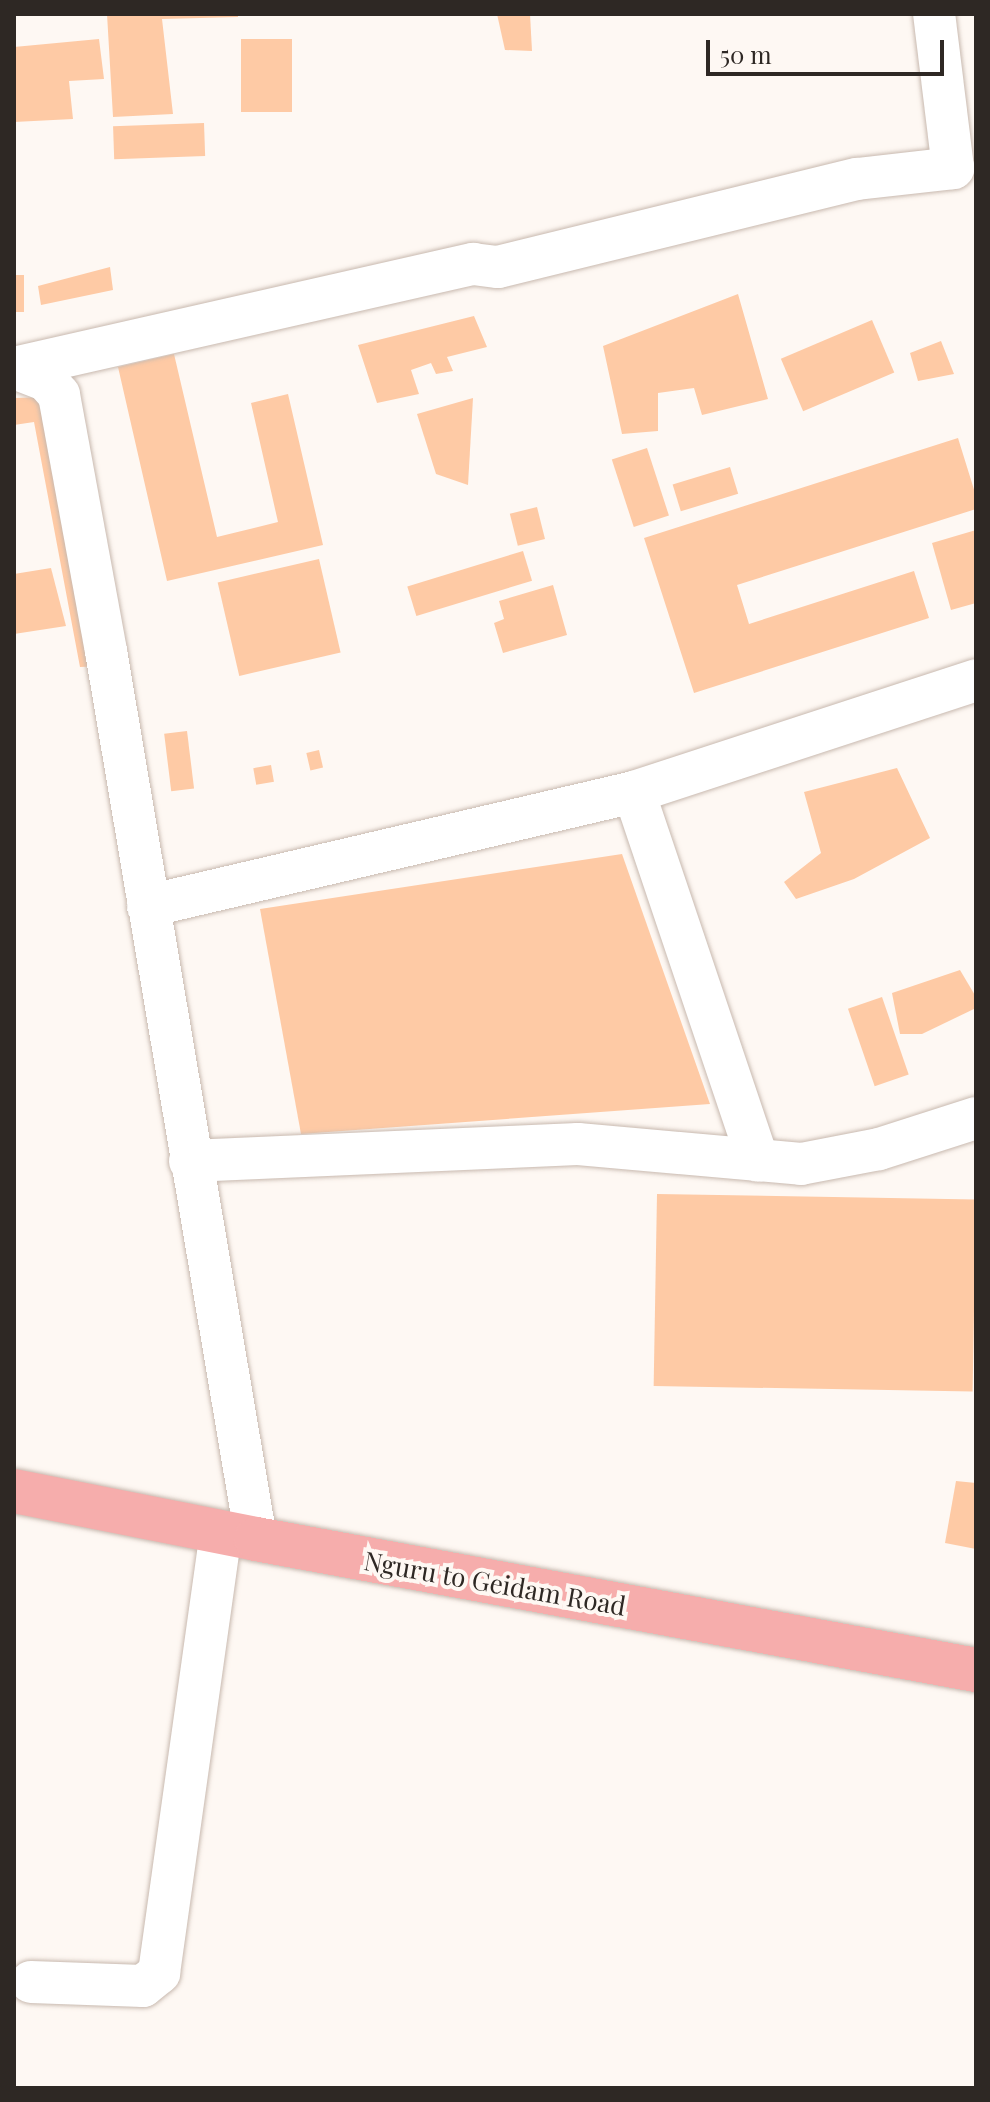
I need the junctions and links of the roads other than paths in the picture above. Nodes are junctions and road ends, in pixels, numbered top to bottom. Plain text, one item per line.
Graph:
1 (934, 14) edge
2 (14, 368) edge
3 (976, 680) edge
4 (634, 792) junction
5 (148, 906) junction
6 (976, 1118) edge
7 (190, 1161) junction
8 (758, 1161) junction
9 (14, 1491) edge
10 (238, 1536) junction
11 (976, 1670) edge
12 (31, 1982) dead end

1 - 2 street
2 - 5 street
3 - 4 street
4 - 5 street
4 - 8 street
5 - 7 street
6 - 8 street
7 - 8 street
7 - 10 street
9 - 10 main road, Nguru to Geidam Road
10 - 11 main road, Nguru to Geidam Road
10 - 12 street

